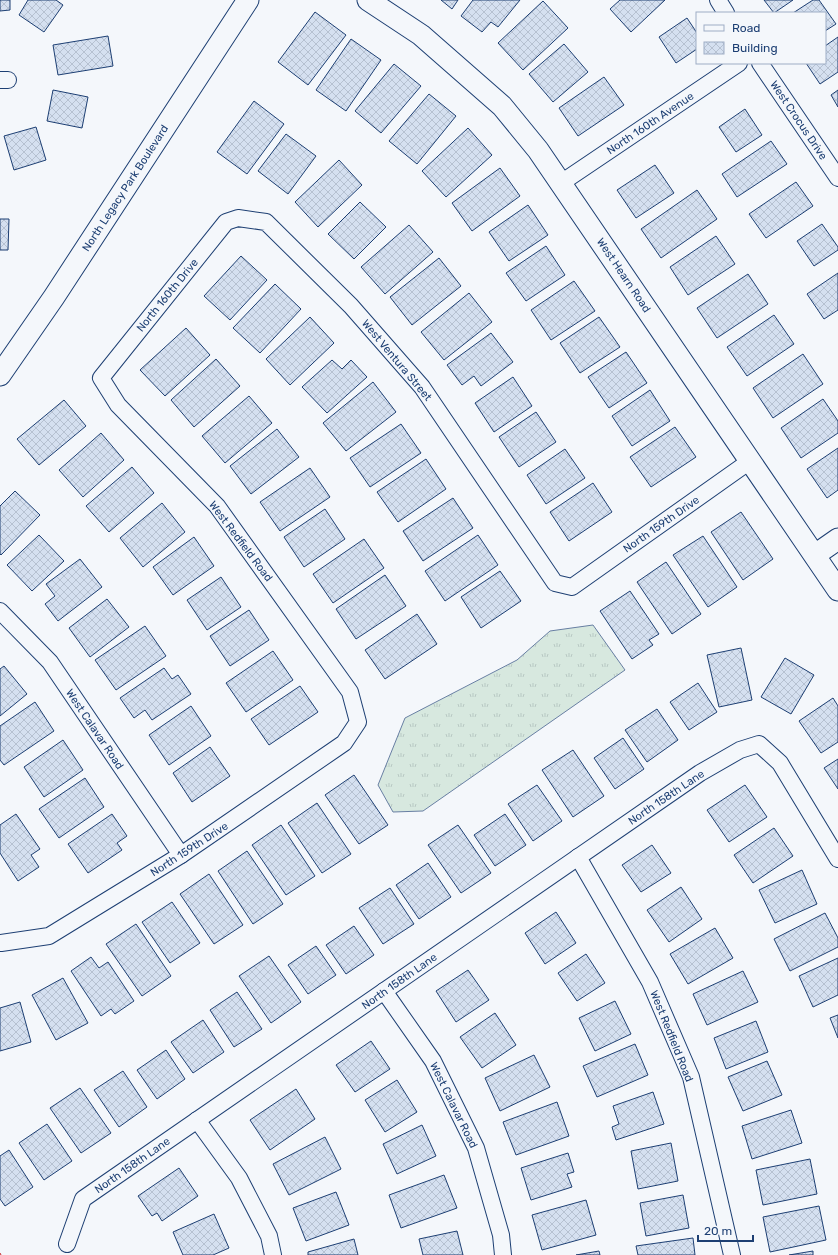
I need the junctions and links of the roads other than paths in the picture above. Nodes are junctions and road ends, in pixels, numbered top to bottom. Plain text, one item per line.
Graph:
1 (248, 0) edge
2 (368, 0) edge
3 (718, 0) edge
4 (725, 12) edge
5 (738, 64) edge
6 (761, 64) edge
7 (838, 178) edge
8 (561, 183) junction
9 (238, 218) joint
10 (0, 375) edge
11 (101, 378) joint
12 (750, 461) junction
13 (838, 540) edge
14 (815, 555) junction
15 (572, 587) joint
16 (838, 590) edge
17 (0, 611) edge
18 (358, 722) joint
19 (181, 855) junction
20 (578, 857) junction
21 (838, 859) edge
22 (1, 943) dead end
23 (384, 990) junction
24 (198, 1120) junction
25 (67, 1244) dead end
26 (273, 1255) edge
27 (503, 1255) edge
28 (732, 1255) edge

1 - 10 street, North Legacy Park Boulevard
2 - 8 street, West Hearn Road
3 - 4 street
5 - 8 street, North 160th Avenue
6 - 7 street, West Crocus Drive
8 - 12 street, West Hearn Road
9 - 11 street, North 160th Drive
9 - 15 street, West Ventura Street
11 - 18 street, West Redfield Road
12 - 14 street, West Hearn Road
12 - 15 street, North 159th Drive
13 - 14 street
14 - 16 street, West Hearn Road
17 - 19 street, West Calavar Road
18 - 19 street, North 159th Drive
19 - 22 street, North 159th Drive
20 - 21 street, North 158th Lane
20 - 23 street, North 158th Lane
20 - 28 street, West Redfield Road
23 - 24 street, North 158th Lane
23 - 27 street, West Calavar Road
24 - 25 street, North 158th Lane
24 - 26 street

